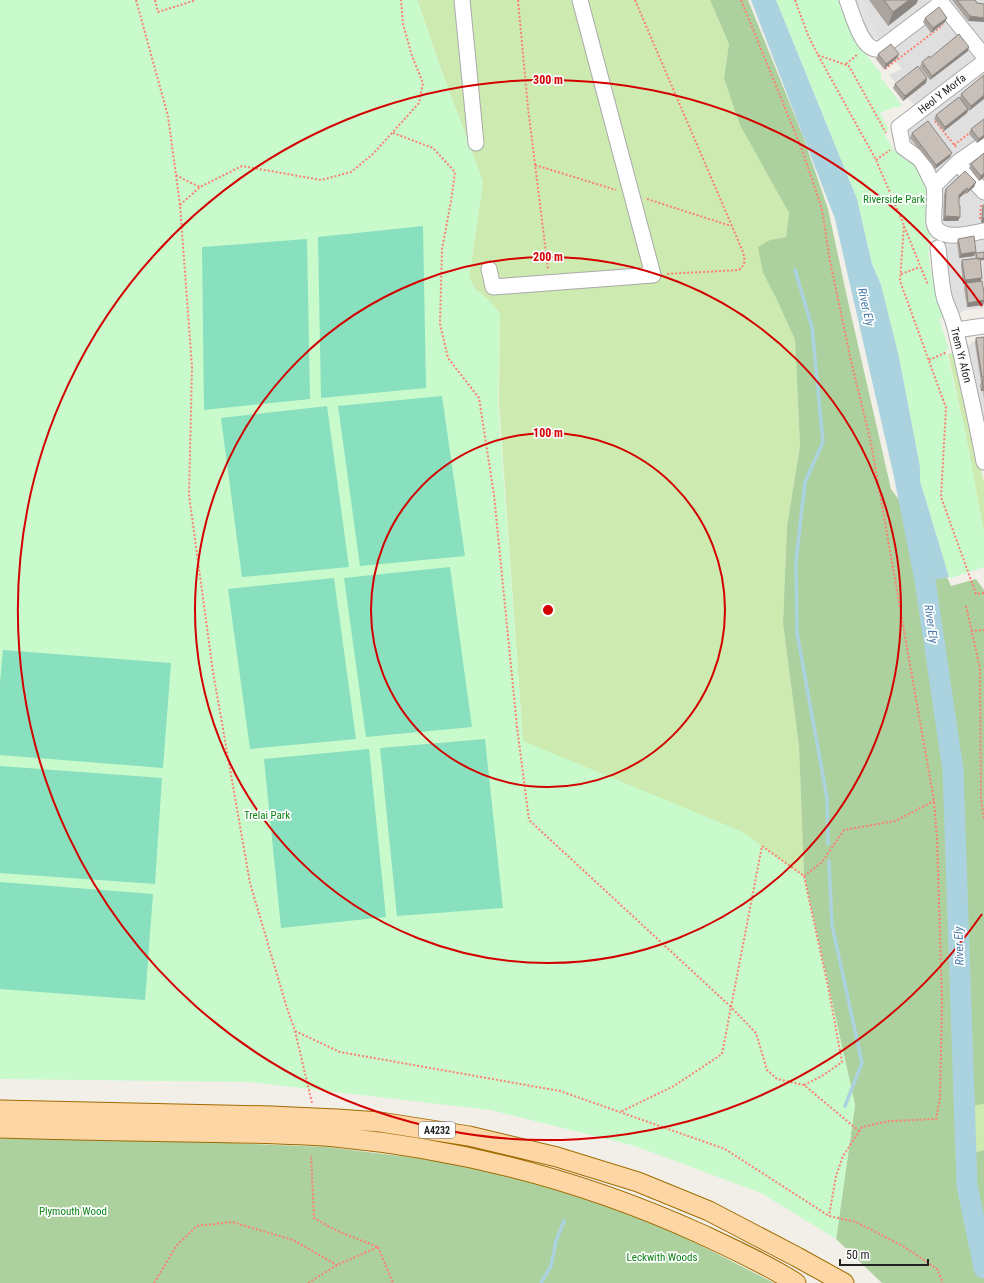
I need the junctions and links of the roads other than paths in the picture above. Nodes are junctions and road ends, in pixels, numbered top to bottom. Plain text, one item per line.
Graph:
1 (462, 0) edge
2 (580, 0) edge
3 (847, 0) edge
4 (940, 2) edge
5 (984, 56) edge
6 (984, 62) edge
7 (476, 143) dead end
8 (984, 144) edge
9 (957, 156) junction
10 (934, 186) junction
11 (983, 192) edge
12 (981, 232) edge
13 (938, 248) dead end
14 (489, 270) dead end
15 (984, 326) edge
16 (956, 330) junction
17 (984, 462) edge
18 (0, 1110) edge
19 (0, 1128) edge
20 (796, 1283) edge
21 (844, 1283) edge

1 - 7 street
2 - 14 street
3 - 4 street
4 - 5 street
6 - 10 street, Heol Y Morfa
8 - 9 street
9 - 10 street
9 - 11 street
10 - 12 street
13 - 16 street, Trem Yr Afon
15 - 16 street
16 - 17 street, Trem Yr Afon
18 - 21 main road, A4232
19 - 20 main road, A4232

